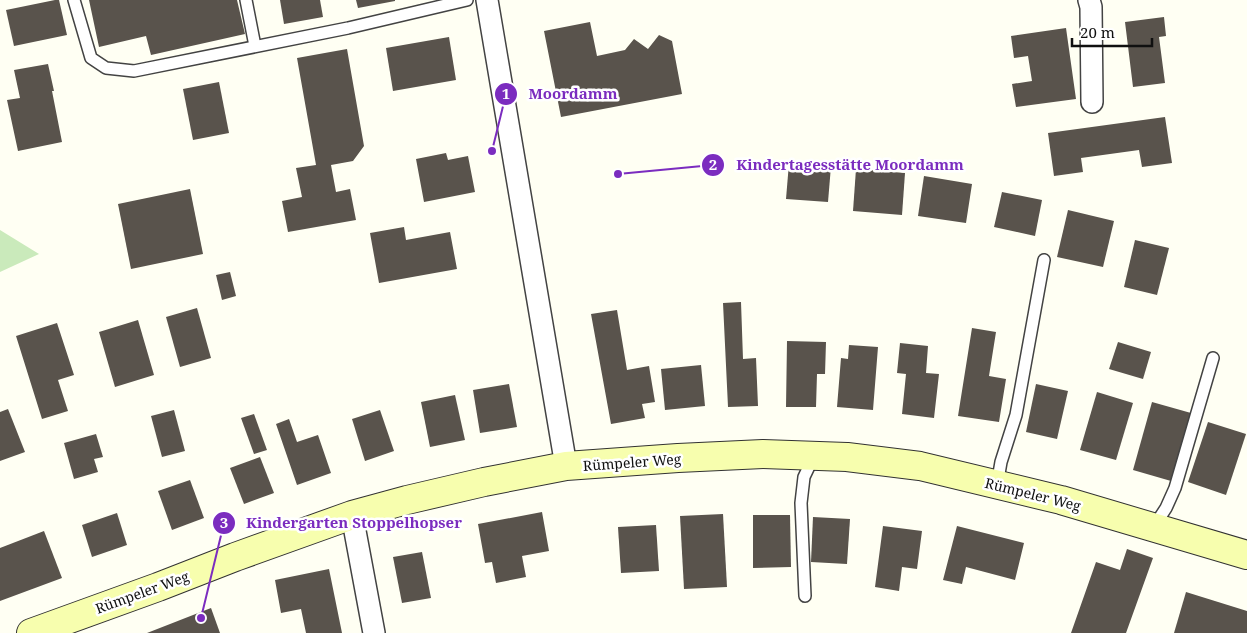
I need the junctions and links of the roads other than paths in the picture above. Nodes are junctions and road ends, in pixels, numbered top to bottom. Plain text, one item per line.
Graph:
1 (74, 0) edge
2 (246, 0) edge
3 (467, 0) edge
4 (487, 0) edge
5 (1089, 0) edge
6 (255, 46) junction
7 (1092, 102) dead end
8 (1044, 260) dead end
9 (1213, 358) dead end
10 (814, 456) junction
11 (566, 466) junction
12 (997, 485) junction
13 (352, 516) junction
14 (1153, 528) junction
15 (1247, 555) edge
16 (805, 596) dead end
17 (31, 633) edge
18 (374, 633) edge

1 - 6 lane
2 - 6 lane
3 - 6 lane
4 - 11 street
5 - 7 street
8 - 12 lane
9 - 14 lane
10 - 11 street, Rümpeler Weg
10 - 12 street, Rümpeler Weg
10 - 16 lane
11 - 13 street, Rümpeler Weg
12 - 14 street, Rümpeler Weg
13 - 17 street, Rümpeler Weg
13 - 18 street
14 - 15 street, Rümpeler Weg

